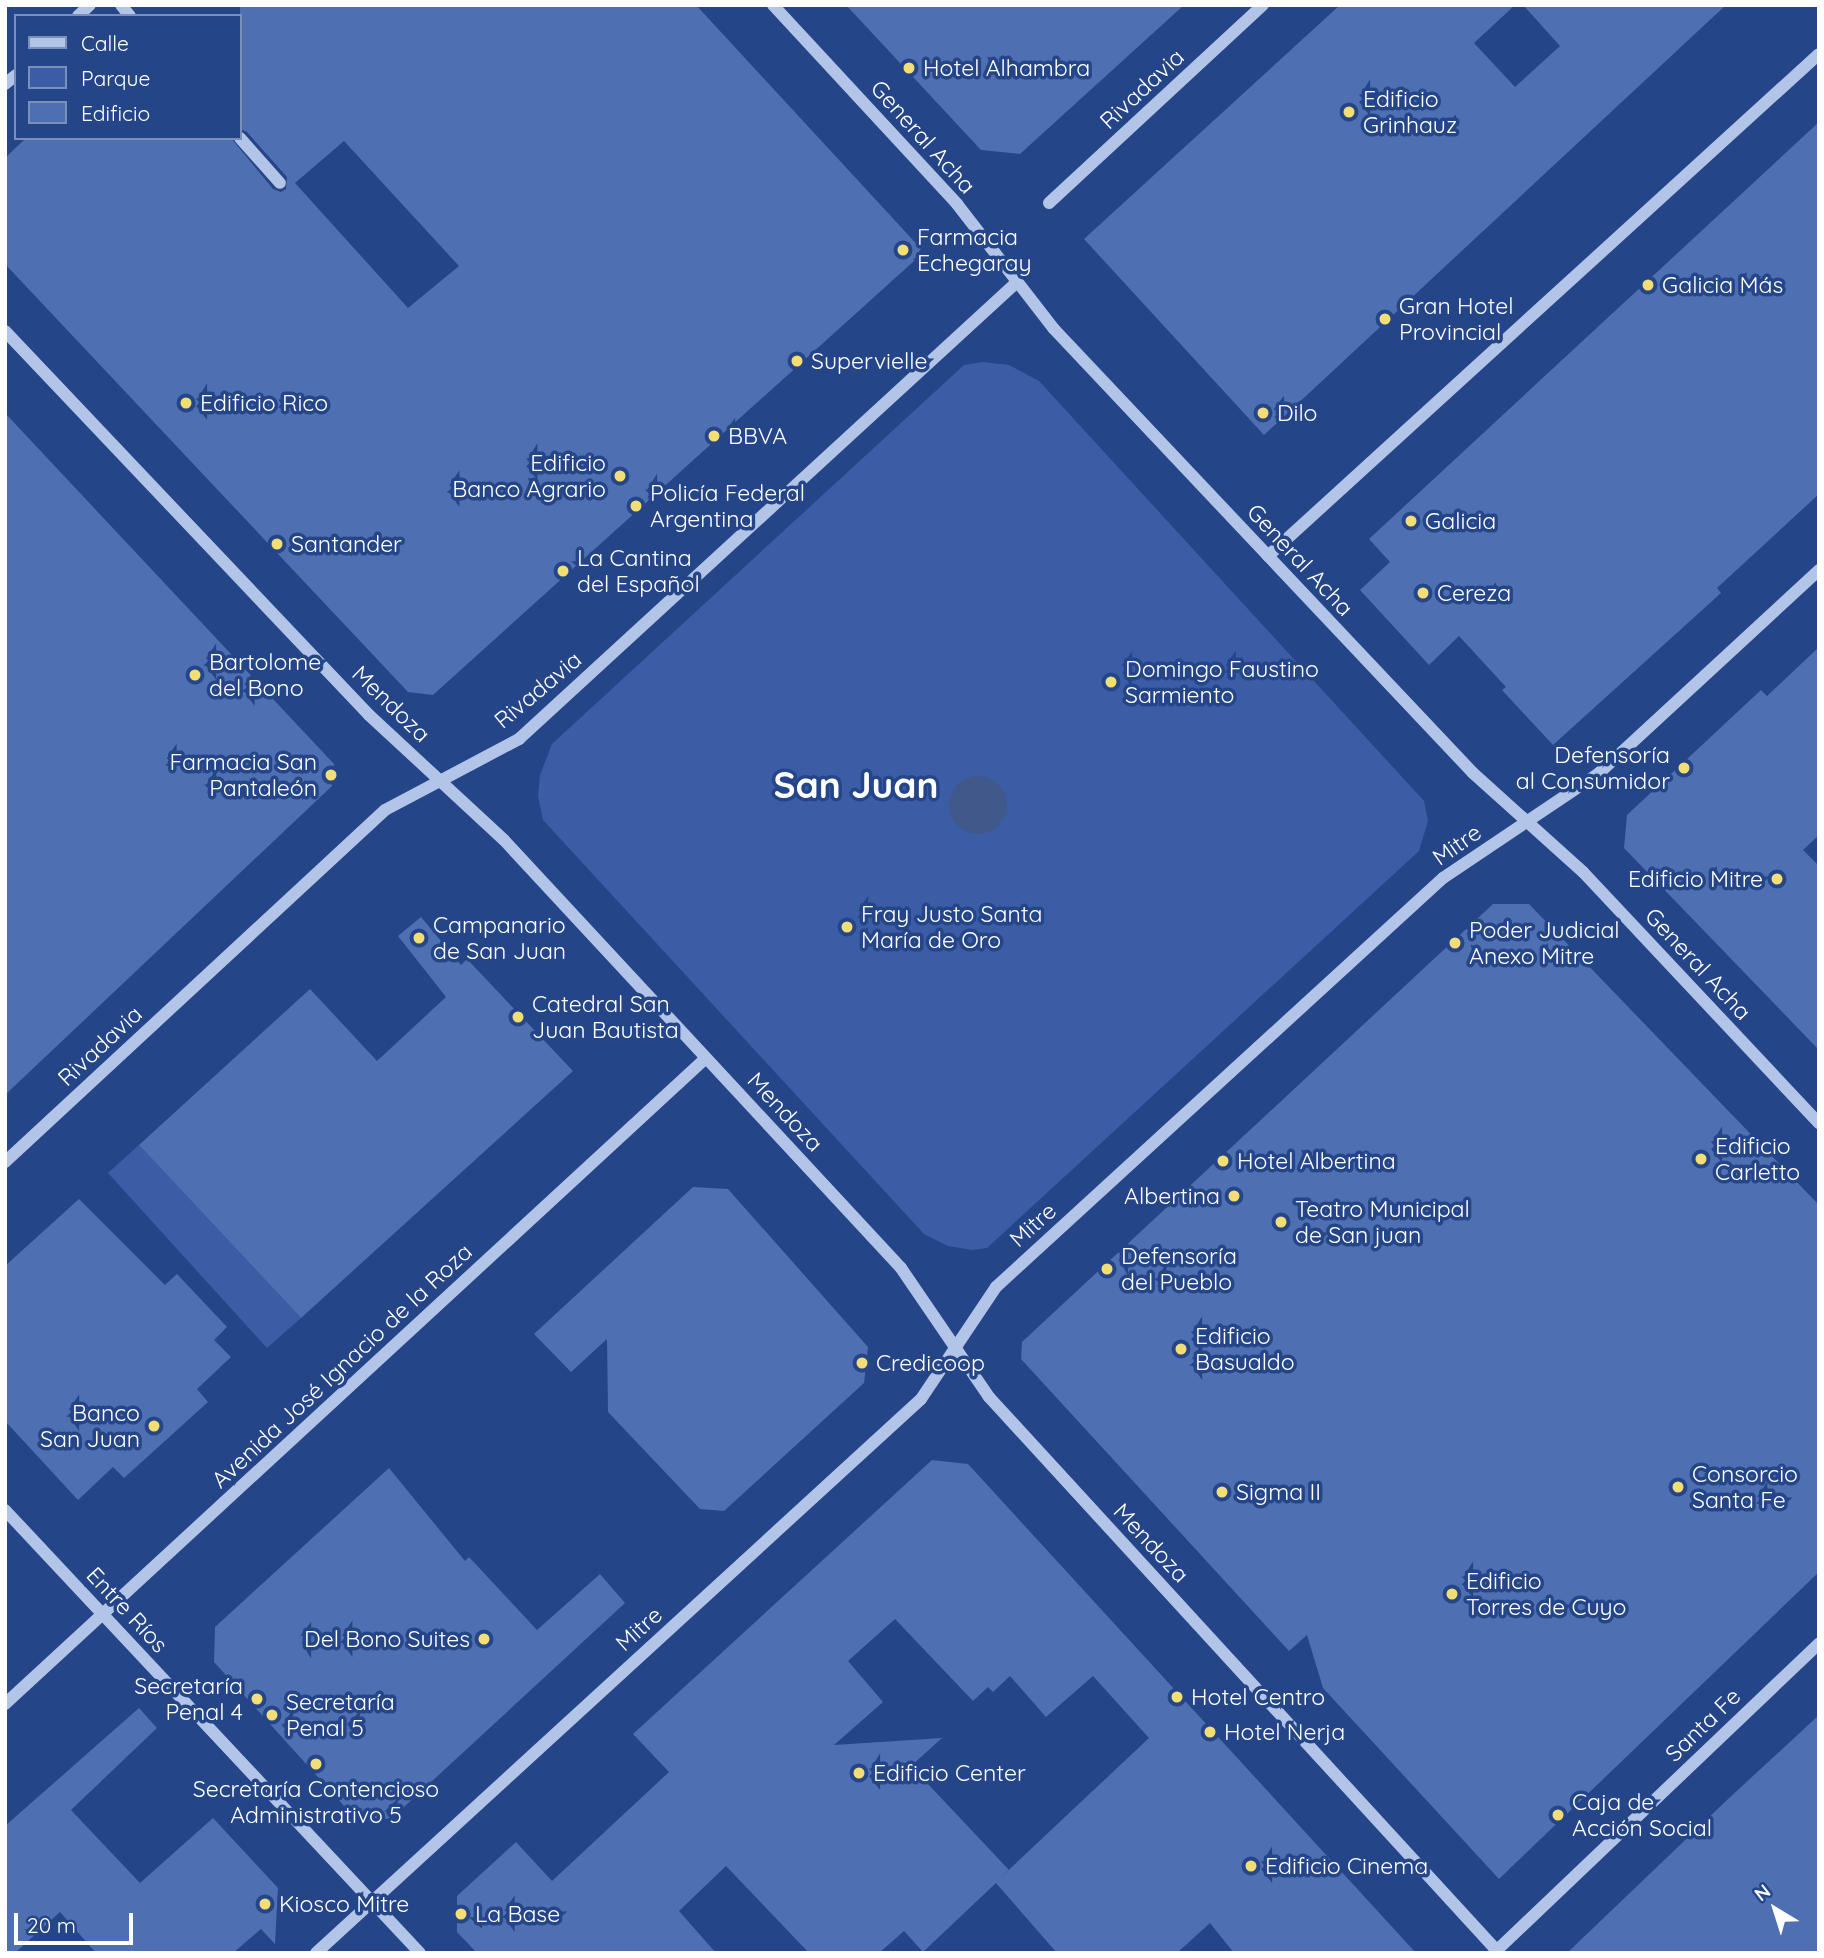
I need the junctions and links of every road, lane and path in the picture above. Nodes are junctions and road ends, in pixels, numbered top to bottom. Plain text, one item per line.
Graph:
1 (773, 5) edge
2 (1263, 5) edge
3 (1819, 54) edge
4 (242, 140) edge
5 (280, 183) dead end
6 (1049, 203) dead end
7 (1017, 282) junction
8 (5, 331) edge
9 (1268, 556) junction
10 (1819, 570) edge
11 (441, 781) junction
12 (1527, 822) junction
13 (706, 1058) junction
14 (1819, 1123) edge
15 (5, 1162) edge
16 (955, 1348) junction
17 (5, 1510) edge
18 (102, 1615) junction
19 (1819, 1643) edge
20 (5, 1704) edge
21 (372, 1902) junction
22 (1497, 1952) edge
23 (316, 1953) edge
24 (420, 1953) edge

1 - 7 street, General Acha
2 - 6 street, Rivadavia
3 - 9 street
4 - 5 street
7 - 9 street, General Acha
7 - 11 street, Rivadavia
8 - 11 street, Mendoza
9 - 12 street, General Acha
10 - 12 street, Mitre
11 - 13 street, Mendoza
11 - 15 street, Rivadavia
12 - 14 street, General Acha
12 - 16 street, Mitre
13 - 16 street, Mendoza
13 - 18 street, Avenida José Ignacio de la Roza
16 - 21 street, Mitre
16 - 22 street, Mendoza
17 - 18 street, Entre Ríos
18 - 20 street, Avenida José Ignacio de la Roza
18 - 21 street, Entre Ríos
19 - 22 street, Santa Fe
21 - 23 street, Mitre
21 - 24 street, Entre Ríos

